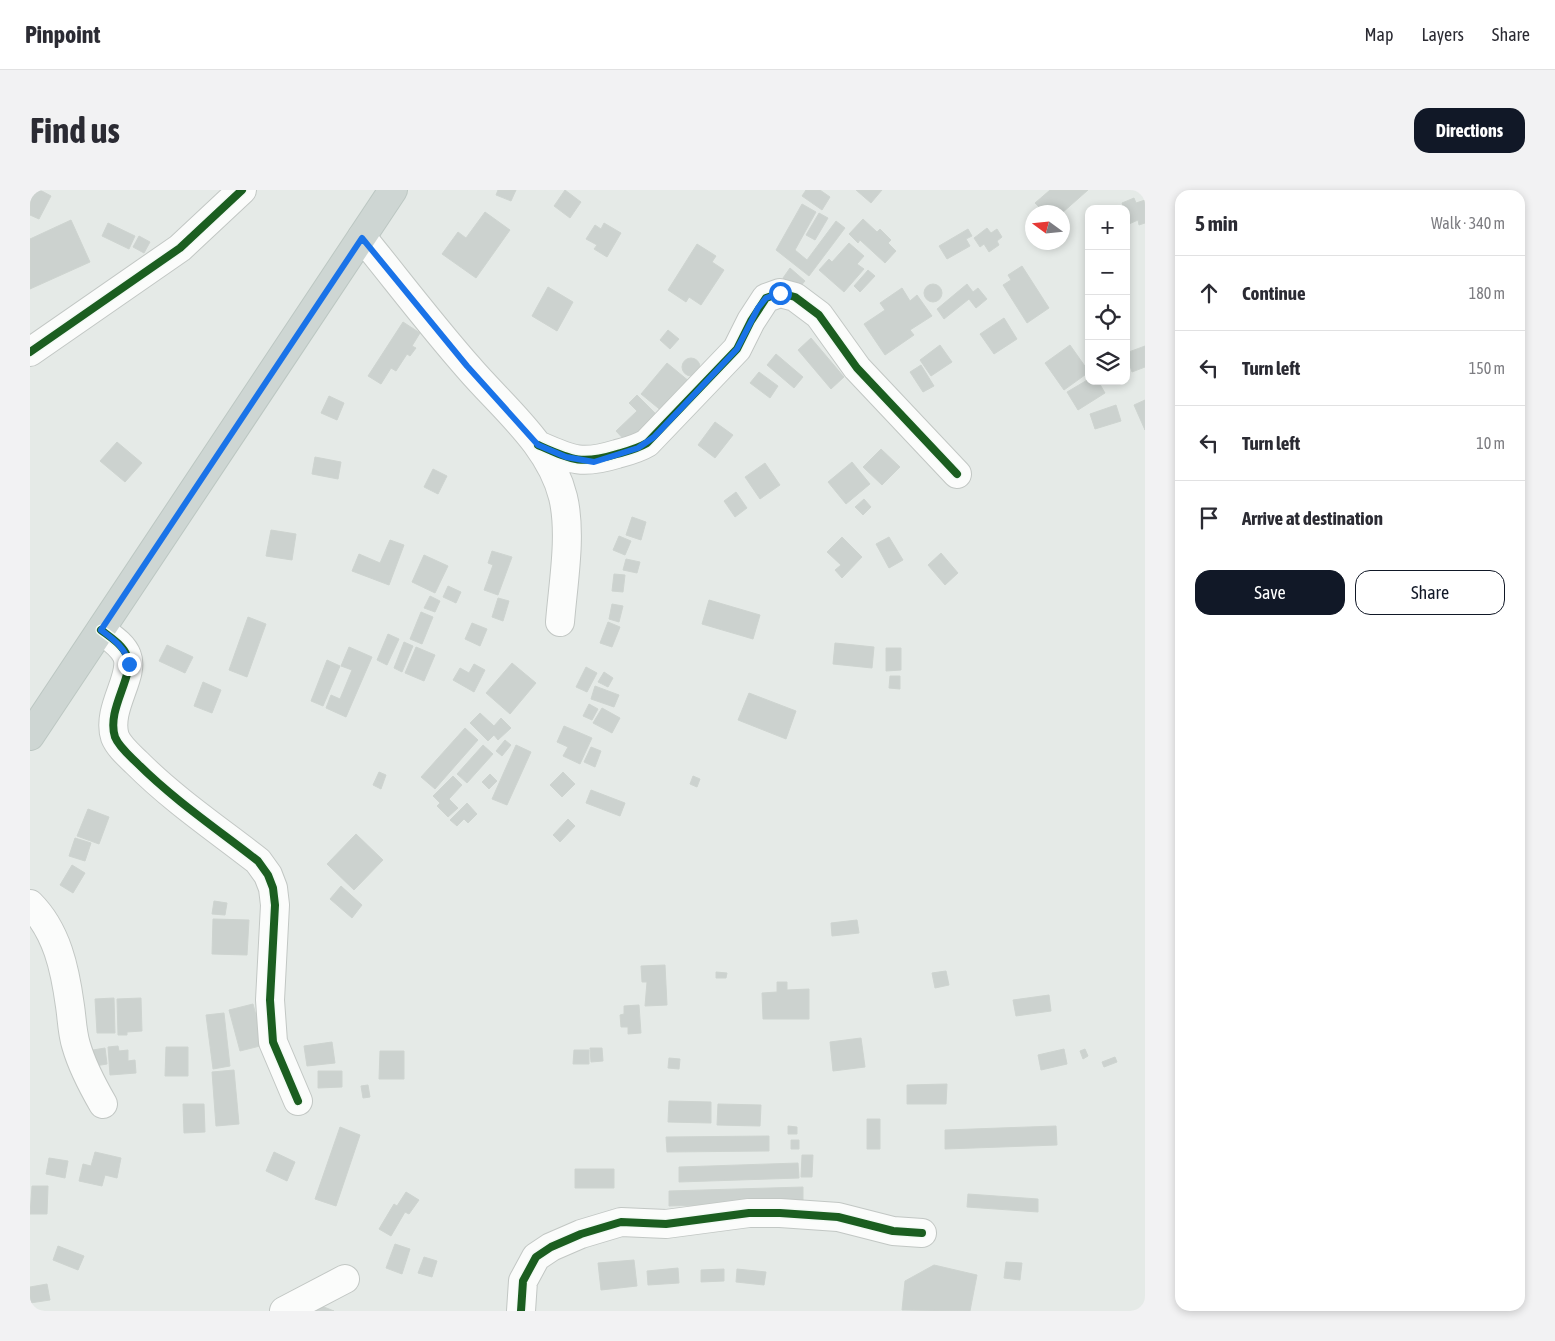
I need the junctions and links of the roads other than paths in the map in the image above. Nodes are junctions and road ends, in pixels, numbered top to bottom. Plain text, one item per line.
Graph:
1 (242, 190) edge
2 (393, 190) edge
3 (362, 238) junction
4 (30, 352) edge
5 (538, 445) junction
6 (957, 474) dead end
7 (560, 622) dead end
8 (101, 630) junction
9 (30, 736) edge
10 (30, 904) edge
11 (298, 1101) dead end
12 (103, 1104) dead end
13 (922, 1233) dead end
14 (345, 1279) dead end
15 (284, 1311) edge
16 (521, 1311) edge

1 - 4 street
2 - 3 main road
3 - 5 street
3 - 8 main road
5 - 6 street
5 - 7 street
8 - 9 main road
8 - 11 street
10 - 12 street
13 - 16 street
14 - 15 street

